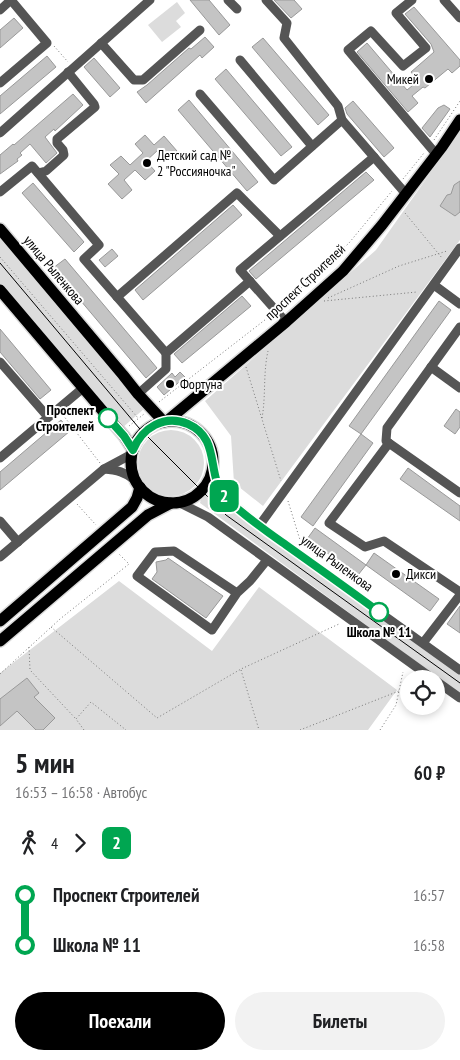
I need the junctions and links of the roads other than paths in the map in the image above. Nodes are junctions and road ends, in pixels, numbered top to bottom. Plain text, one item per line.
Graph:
1 (11, 0) edge
2 (150, 0) edge
3 (228, 0) edge
4 (266, 0) edge
5 (412, 0) edge
6 (444, 0) edge
7 (0, 10) edge
8 (237, 10) dead end
9 (460, 18) edge
10 (200, 30) dead end
11 (101, 43) junction
12 (240, 60) dead end
13 (68, 72) junction
14 (0, 83) edge
15 (200, 94) dead end
16 (342, 120) junction
17 (460, 120) edge
18 (0, 133) edge
19 (312, 146) junction
20 (433, 150) junction
21 (374, 157) junction
22 (38, 173) junction
23 (402, 189) junction
24 (0, 192) edge
25 (0, 229) edge
26 (280, 236) junction
27 (457, 248) edge
28 (250, 281) junction
29 (431, 288) junction
30 (0, 290) edge
31 (117, 297) junction
32 (460, 304) edge
33 (286, 322) junction
34 (460, 326) edge
35 (166, 353) junction
36 (0, 362) edge
37 (431, 367) junction
38 (83, 388) junction
39 (460, 388) edge
40 (138, 394) junction
41 (197, 397) junction
42 (48, 416) junction
43 (165, 421) junction
44 (195, 428) junction
45 (389, 443) junction
46 (132, 452) junction
47 (0, 458) edge
48 (102, 467) junction
49 (212, 468) junction
50 (138, 484) junction
51 (460, 493) edge
52 (176, 502) junction
53 (0, 521) edge
54 (259, 526) junction
55 (18, 542) junction
56 (0, 558) edge
57 (267, 560) junction
58 (237, 593) junction
59 (460, 594) edge
60 (0, 620) edge
61 (0, 641) edge
62 (423, 643) junction
63 (420, 670) edge
64 (460, 670) edge
65 (445, 687) edge
66 (460, 698) edge

1 - 7 street
1 - 14 street
2 - 11 street
3 - 8 street
4 - 16 street
5 - 20 street
6 - 9 street
10 - 11 street
11 - 13 street
12 - 19 street
13 - 18 street
13 - 22 street
15 - 19 street
16 - 19 street
16 - 21 street
17 - 20 main road, проспект Строителей
20 - 23 main road, проспект Строителей
21 - 23 street
21 - 26 street
22 - 24 street
22 - 31 street
23 - 33 main road, проспект Строителей
25 - 40 main road, улица Рыленкова
26 - 28 street
26 - 31 street
27 - 29 street
28 - 33 street
28 - 35 street
29 - 32 street
29 - 54 street
30 - 38 main road
31 - 35 street
33 - 41 main road, проспект Строителей
34 - 37 street
35 - 40 street
36 - 42 street
37 - 39 street
37 - 45 street
38 - 42 street
38 - 46 main road
40 - 43 main road, улица Рыленкова
41 - 43 main road, проспект Строителей
41 - 44 main road
42 - 47 street
43 - 44 main road
43 - 46 main road
44 - 49 main road
45 - 51 street
45 - 59 street
46 - 48 street
46 - 50 main road
48 - 50 street
48 - 55 street
49 - 52 main road
49 - 54 street, улица Рыленкова
50 - 52 main road
50 - 60 main road
52 - 57 street
52 - 61 main road
53 - 55 street
54 - 62 street, улица Рыленкова
55 - 56 street
57 - 58 street
57 - 63 street
58 - 58 street
59 - 62 street
62 - 64 street, улица Рыленкова
65 - 66 street

